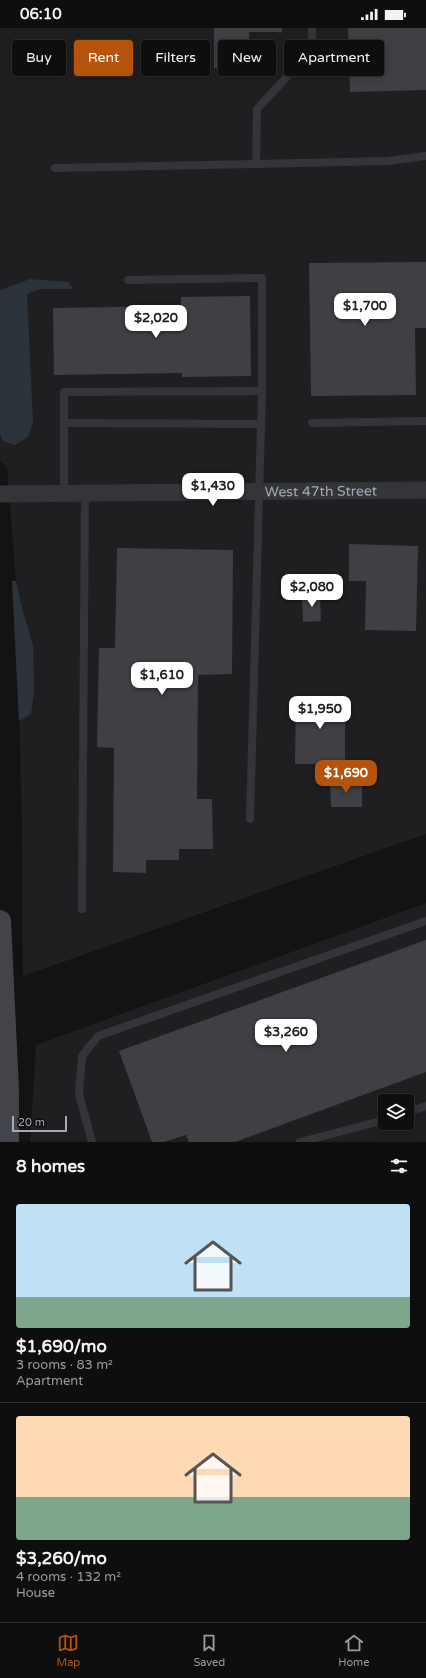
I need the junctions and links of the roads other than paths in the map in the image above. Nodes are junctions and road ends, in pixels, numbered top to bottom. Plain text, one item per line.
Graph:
1 (312, 28) edge
2 (426, 156) edge
3 (256, 164) junction
4 (55, 168) dead end
5 (128, 280) dead end
6 (262, 391) junction
7 (426, 421) edge
8 (64, 423) junction
9 (312, 423) dead end
10 (261, 424) junction
11 (426, 490) edge
12 (260, 492) junction
13 (64, 493) junction
14 (86, 493) junction
15 (0, 494) edge
16 (250, 819) dead end
17 (82, 909) dead end
18 (0, 921) edge
19 (426, 921) edge
20 (426, 1106) edge
21 (414, 1110) edge
22 (378, 1122) edge
23 (8, 1142) edge
24 (92, 1142) edge
25 (300, 1142) edge

1 - 3 lane
2 - 3 lane
3 - 4 lane
5 - 6 lane
6 - 8 lane
6 - 10 lane
7 - 9 lane
8 - 10 lane
8 - 13 lane
10 - 12 lane
11 - 12 street, West 47th Street
12 - 14 street, West 47th Street
12 - 16 lane
13 - 14 street, West 47th Street
13 - 15 street, West 47th Street
14 - 17 lane
18 - 23 main road
19 - 24 lane
20 - 21 lane
22 - 25 lane

